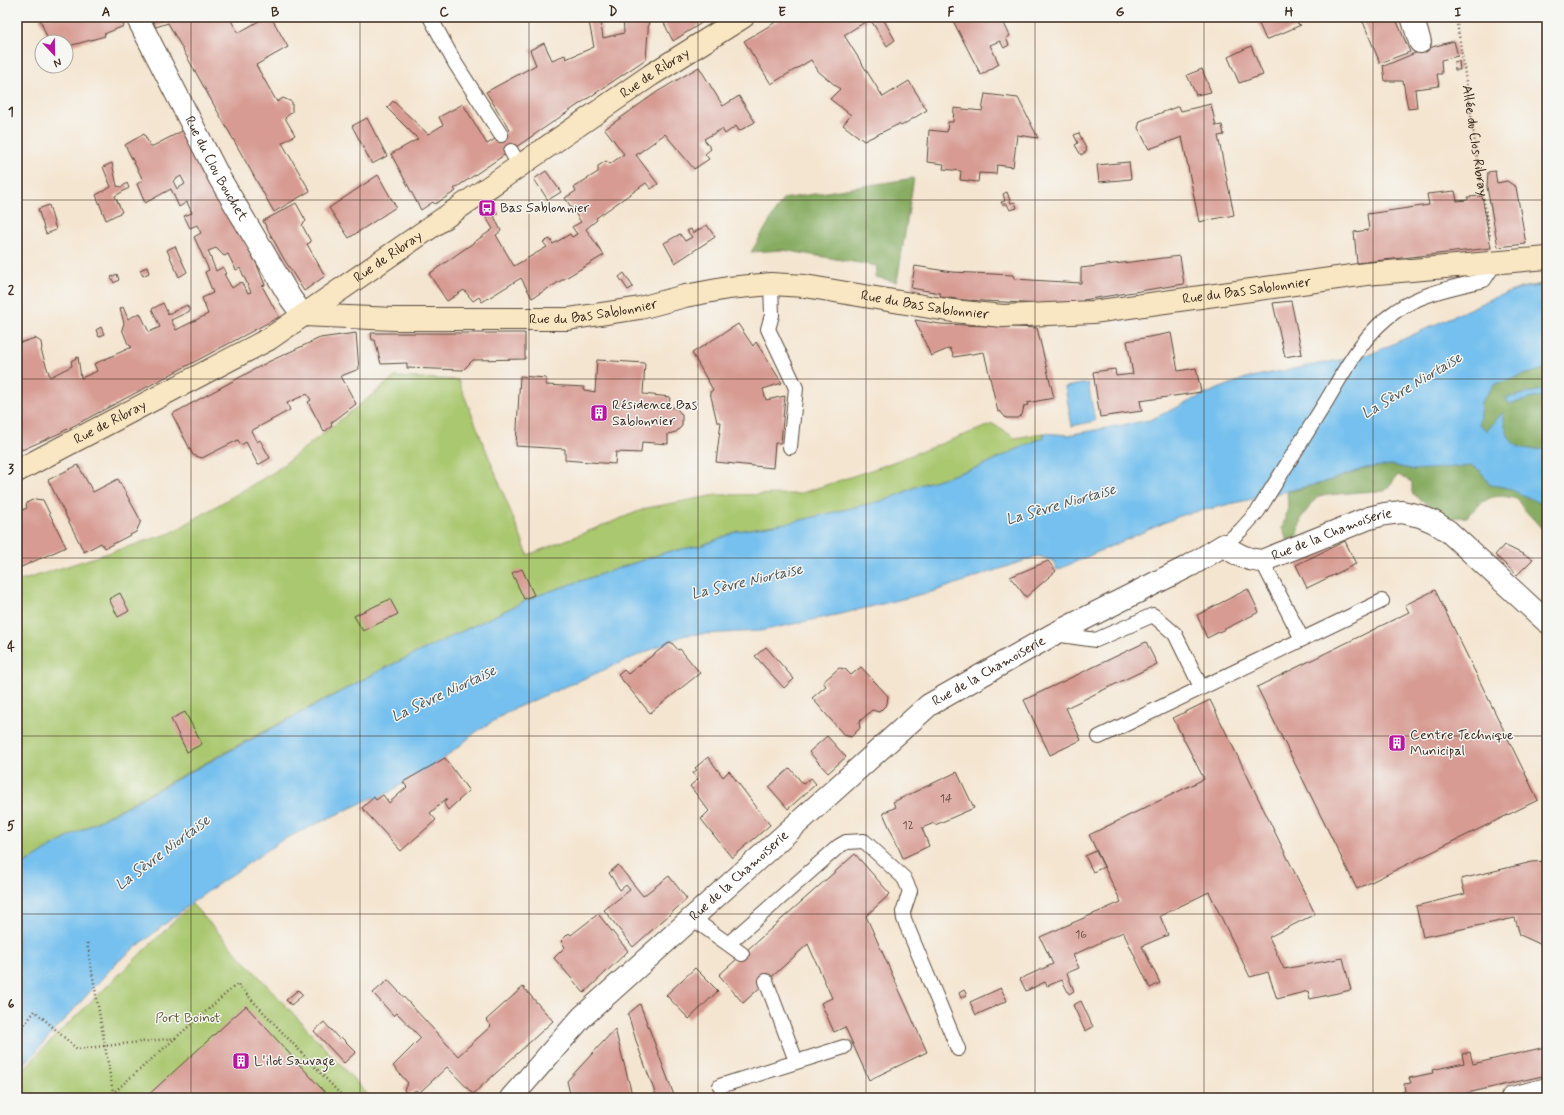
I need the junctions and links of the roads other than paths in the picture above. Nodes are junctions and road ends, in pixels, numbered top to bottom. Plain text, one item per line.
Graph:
1 (137, 17) edge
2 (430, 17) edge
3 (743, 17) edge
4 (1412, 17) edge
5 (1420, 42) dead end
6 (501, 135) dead end
7 (1547, 258) edge
8 (1495, 263) junction
9 (771, 284) junction
10 (303, 315) junction
11 (790, 447) dead end
12 (17, 471) edge
13 (1224, 545) junction
14 (1262, 561) junction
15 (1382, 601) dead end
16 (1547, 622) edge
17 (1054, 634) junction
18 (1302, 639) junction
19 (1201, 687) junction
20 (1099, 737) dead end
21 (692, 918) junction
22 (728, 944) junction
23 (742, 954) dead end
24 (766, 981) dead end
25 (844, 1047) dead end
26 (958, 1048) dead end
27 (796, 1061) junction
28 (720, 1086) dead end
29 (1547, 1089) edge
30 (511, 1098) edge
31 (1512, 1098) edge

1 - 10 street, Rue du Clou Bouchet
2 - 6 lane
3 - 10 street, Rue de Ribray
4 - 5 street
7 - 8 street, Rue du Bas Sablonnier
8 - 9 street, Rue du Bas Sablonnier
8 - 13 lane
9 - 10 street, Rue du Bas Sablonnier
9 - 11 lane
10 - 12 street, Rue de Ribray
13 - 14 street, Rue de la Chamoiserie
13 - 17 street, Rue de la Chamoiserie
14 - 16 street, Rue de la Chamoiserie
14 - 18 lane
15 - 18 lane
17 - 19 lane
17 - 21 street, Rue de la Chamoiserie
18 - 19 lane
19 - 20 lane
21 - 22 lane
21 - 30 street, Rue de la Chamoiserie
22 - 23 lane
22 - 26 lane
24 - 27 lane
25 - 27 lane
27 - 28 lane
29 - 31 street

